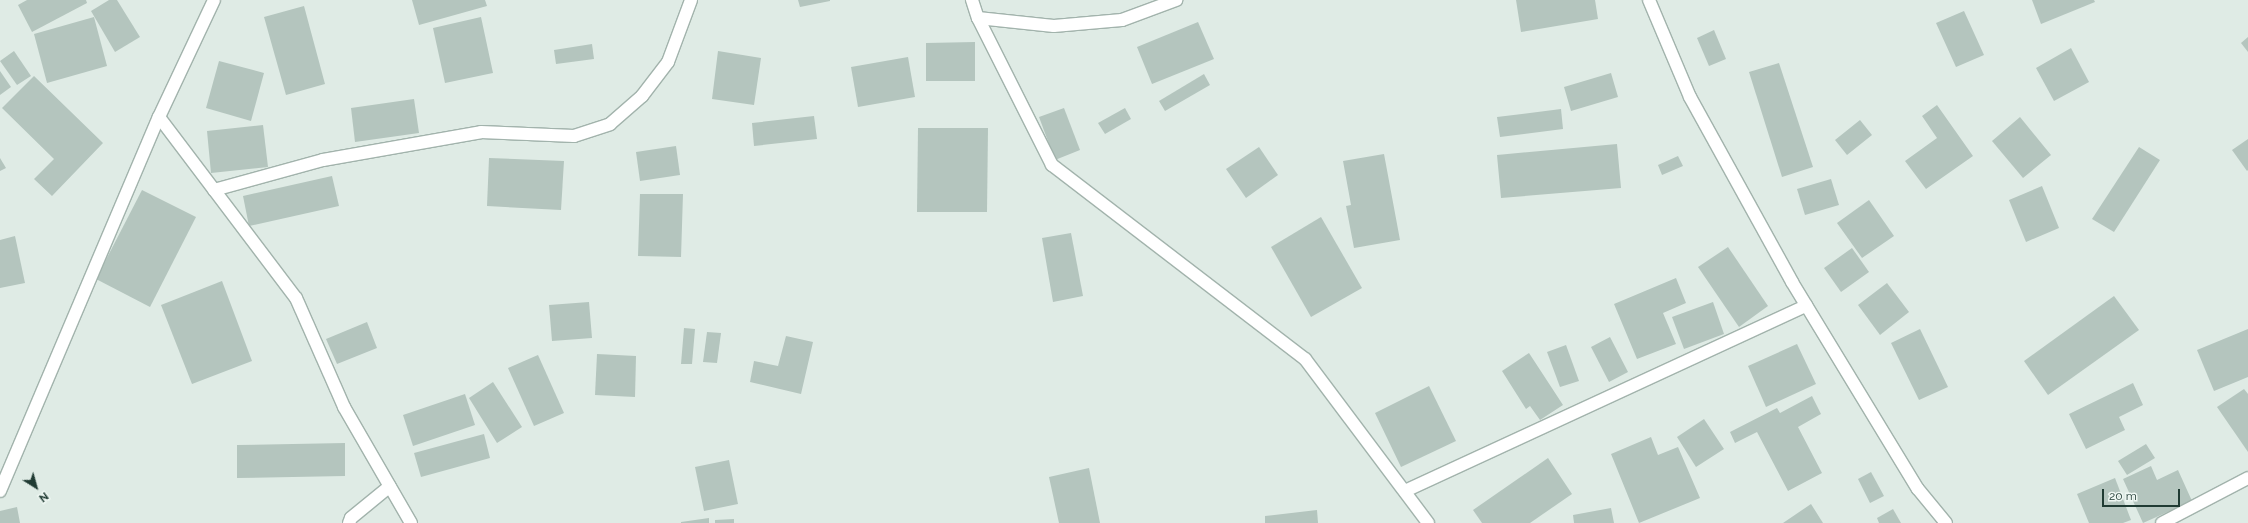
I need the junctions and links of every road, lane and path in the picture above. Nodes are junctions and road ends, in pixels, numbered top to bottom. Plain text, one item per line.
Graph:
1 (214, 0) edge
2 (691, 0) edge
3 (972, 0) edge
4 (1176, 0) edge
5 (1649, 0) edge
6 (978, 18) junction
7 (159, 117) junction
8 (214, 190) junction
9 (1806, 306) junction
10 (2248, 478) edge
11 (390, 486) junction
12 (0, 491) edge
13 (1405, 491) junction
14 (349, 523) edge
15 (411, 523) edge
16 (1428, 523) edge
17 (1946, 523) edge
18 (2162, 523) edge

1 - 7 street
2 - 8 street
3 - 6 street
4 - 6 street
5 - 9 street
6 - 13 street
7 - 8 street
7 - 12 street
8 - 11 street
9 - 13 street
9 - 17 street
10 - 18 street
11 - 14 street
11 - 15 street
13 - 16 street

